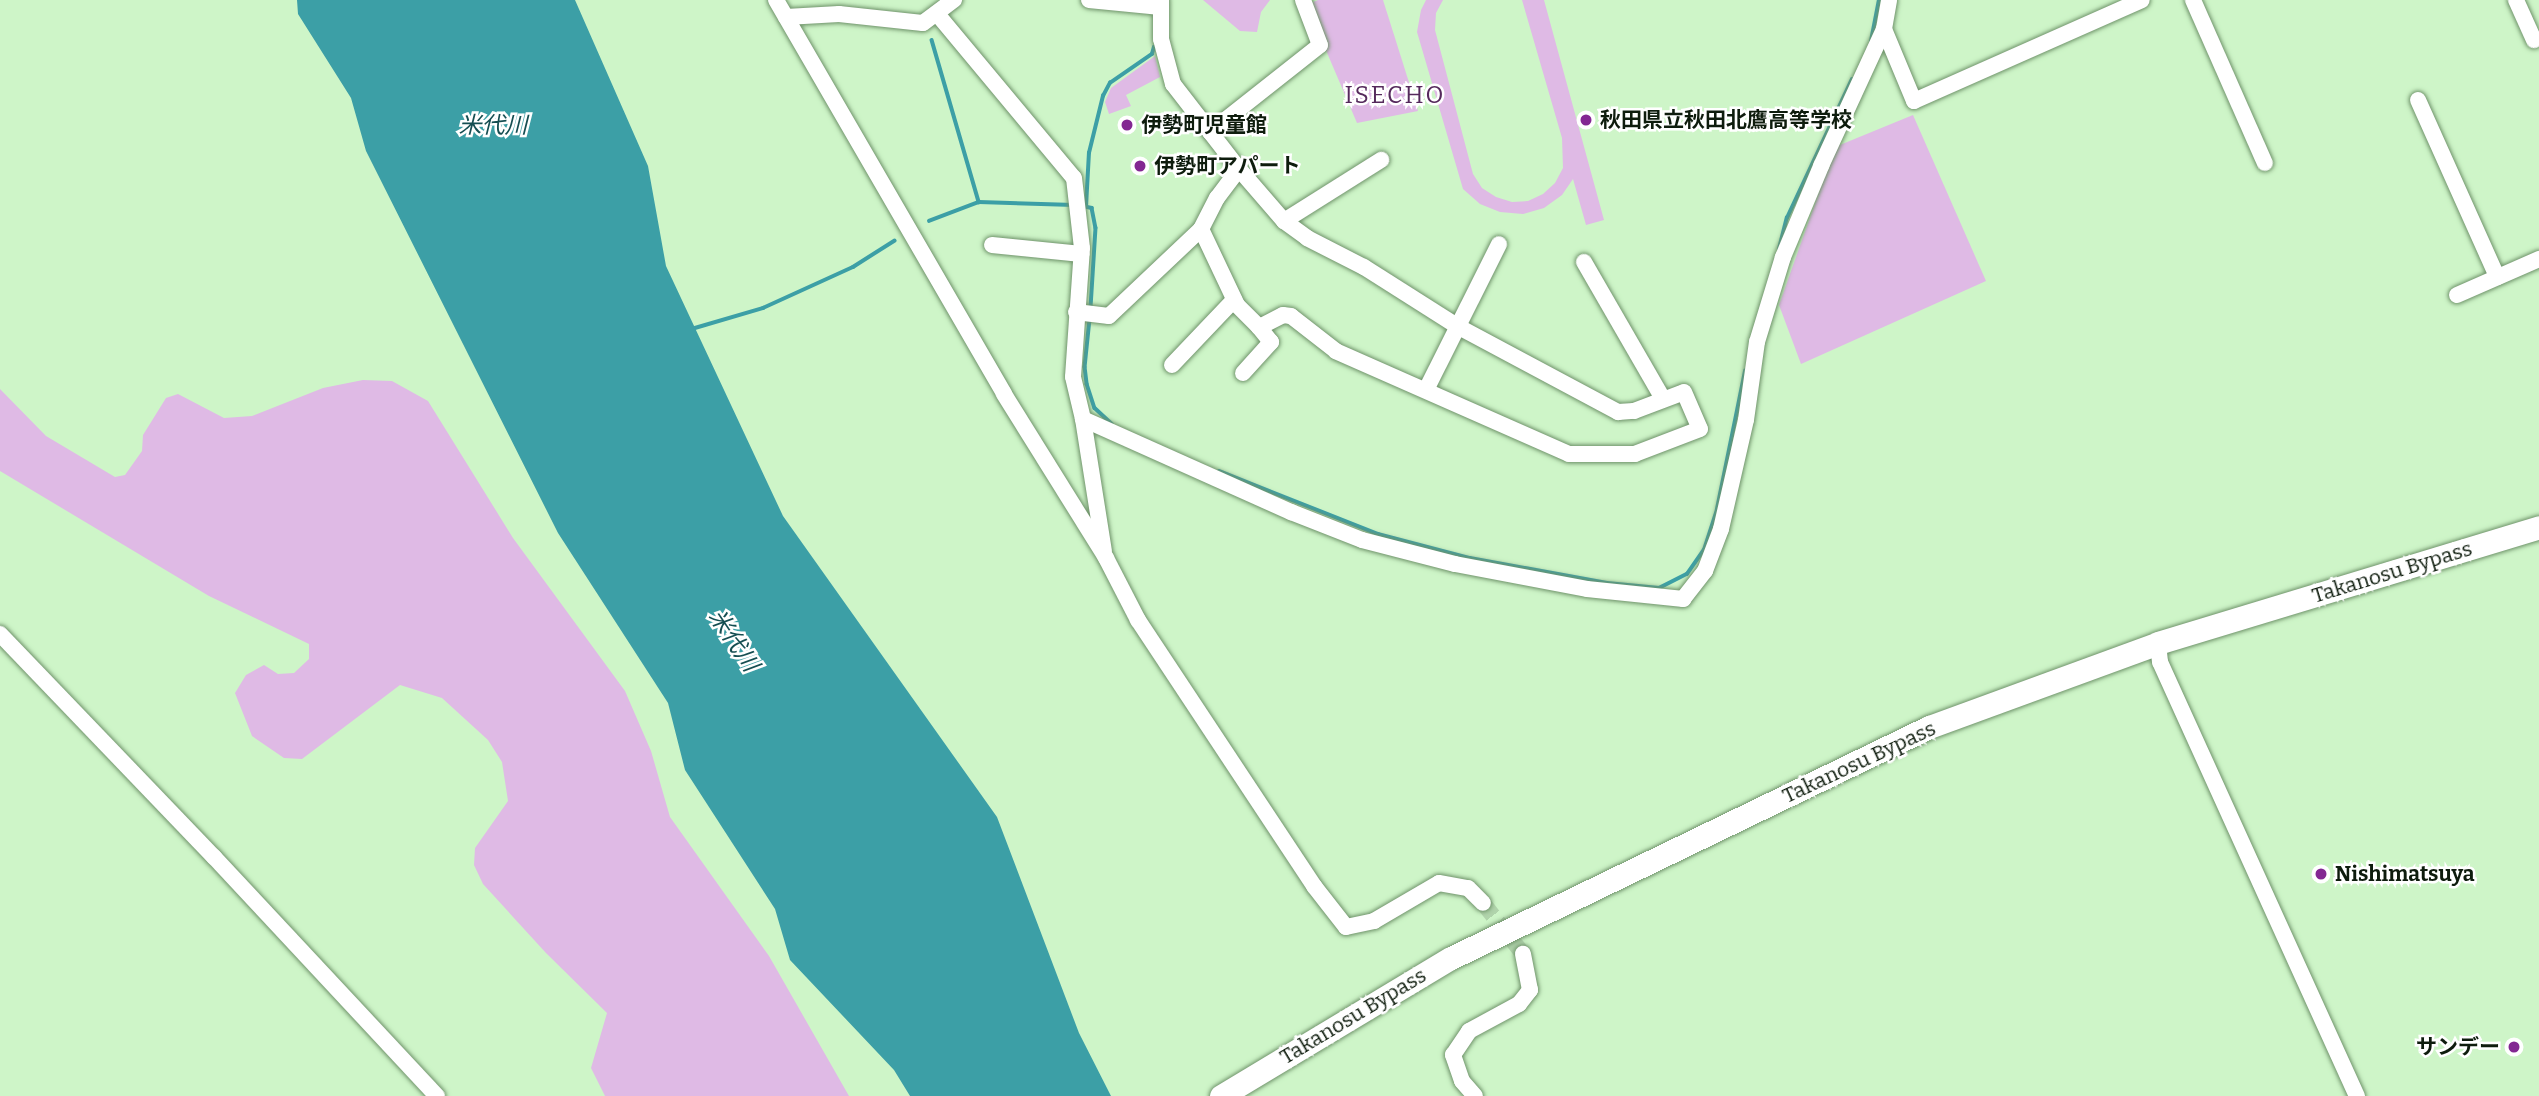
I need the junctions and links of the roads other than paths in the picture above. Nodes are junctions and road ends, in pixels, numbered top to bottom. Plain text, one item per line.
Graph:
1 (776, 0) edge
2 (954, 0) edge
3 (1089, 0) edge
4 (1303, 0) edge
5 (1889, 0) edge
6 (2142, 0) edge
7 (2193, 0) edge
8 (2516, 0) edge
9 (1161, 4) edge
10 (938, 15) junction
11 (786, 17) junction
12 (1884, 29) junction
13 (2534, 40) dead end
14 (2418, 100) dead end
15 (1210, 131) junction
16 (1381, 160) dead end
17 (2265, 163) dead end
18 (1239, 169) junction
19 (1284, 221) junction
20 (1201, 229) junction
21 (1499, 244) dead end
22 (992, 245) dead end
23 (1082, 254) junction
24 (2539, 259) edge
25 (1584, 262) dead end
26 (2497, 277) junction
27 (2457, 295) dead end
28 (1234, 300) junction
29 (1080, 313) junction
30 (1457, 326) junction
31 (1259, 327) junction
32 (1172, 365) dead end
33 (1243, 373) dead end
34 (1426, 390) junction
35 (1663, 399) junction
36 (1083, 419) junction
37 (2539, 527) edge
38 (1105, 558) junction
39 (0, 634) edge
40 (2158, 643) junction
41 (1483, 903) tunnel mouth
42 (1523, 954) tunnel mouth
43 (437, 1096) edge
44 (1221, 1096) edge
45 (1475, 1096) edge
46 (2357, 1096) edge

1 - 11 street
2 - 10 street
3 - 9 street
4 - 15 street
5 - 12 street
6 - 12 street
7 - 17 street
8 - 13 street
9 - 15 street
10 - 11 street
10 - 23 street
11 - 38 street
12 - 36 street
14 - 26 street
15 - 18 street
16 - 19 street
18 - 19 street
18 - 20 street
19 - 30 street
20 - 28 street
20 - 29 street
21 - 30 street
22 - 23 street
23 - 29 street
24 - 26 street
25 - 35 street
26 - 27 street
28 - 31 street
28 - 32 street
29 - 36 street
30 - 34 street
30 - 35 street
31 - 33 street
31 - 34 street
34 - 35 street
36 - 38 street
37 - 40 highway, Takanosu Bypass
38 - 41 street
39 - 43 street
40 - 44 highway, Takanosu Bypass
40 - 46 street
42 - 45 street

